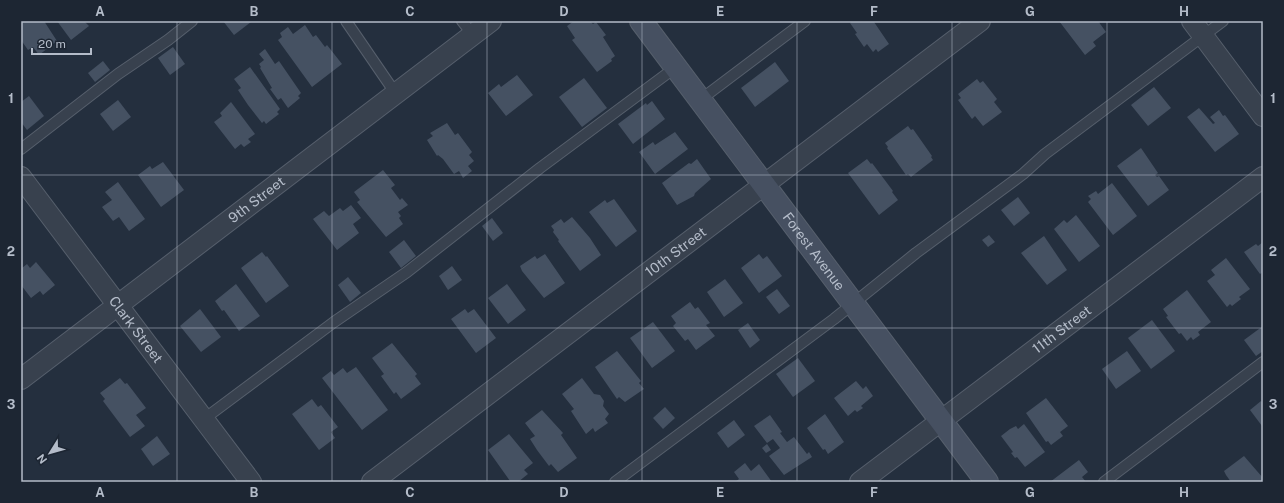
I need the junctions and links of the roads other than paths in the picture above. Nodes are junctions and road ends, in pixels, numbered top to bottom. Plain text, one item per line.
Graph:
1 (192, 21) edge
2 (346, 21) edge
3 (491, 21) edge
4 (641, 21) edge
5 (805, 21) edge
6 (980, 21) edge
7 (1223, 21) edge
8 (467, 28) edge
9 (1198, 28) edge
10 (676, 67) junction
11 (396, 94) junction
12 (700, 100) junction
13 (1263, 116) edge
14 (21, 149) edge
15 (1263, 177) edge
16 (764, 184) junction
17 (24, 186) edge
18 (852, 302) junction
19 (118, 305) junction
20 (1263, 362) edge
21 (21, 379) edge
22 (204, 419) junction
23 (941, 421) junction
24 (251, 482) edge
25 (372, 482) edge
26 (615, 482) edge
27 (860, 482) edge
28 (987, 482) edge
29 (1104, 482) edge

1 - 14 lane
2 - 11 lane
3 - 8 street, 9th Street
4 - 10 street, Forest Avenue
5 - 12 lane
6 - 16 street, 10th Street
7 - 9 lane
8 - 11 street, 9th Street
9 - 13 street
9 - 18 lane
10 - 12 street, Forest Avenue
10 - 22 lane
11 - 19 street, 9th Street
12 - 16 street, Forest Avenue
15 - 23 street, 11th Street
16 - 18 street, Forest Avenue
16 - 25 street, 10th Street
17 - 19 street, Clark Street
18 - 23 street, Forest Avenue
18 - 26 lane
19 - 21 street, 9th Street
19 - 22 street, Clark Street
20 - 29 lane
22 - 24 street, Clark Street
23 - 27 street, 11th Street
23 - 28 street, Forest Avenue

